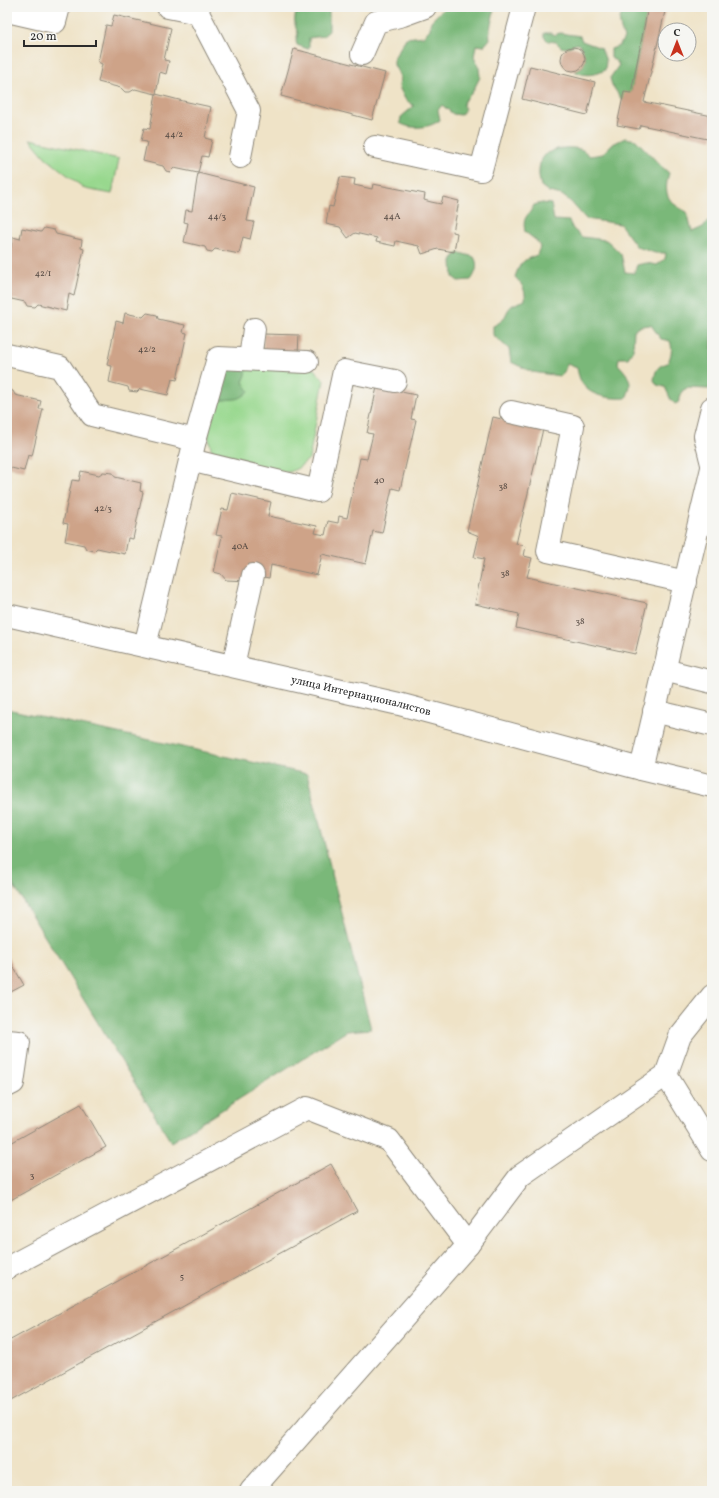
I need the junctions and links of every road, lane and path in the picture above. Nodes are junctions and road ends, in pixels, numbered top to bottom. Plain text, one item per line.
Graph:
1 (59, 7) edge
2 (168, 7) edge
3 (425, 7) edge
4 (524, 7) edge
5 (198, 10) edge
6 (7, 11) edge
7 (362, 54) dead end
8 (374, 147) dead end
9 (240, 157) dead end
10 (254, 329) dead end
11 (7, 356) edge
12 (250, 359) junction
13 (307, 362) dead end
14 (395, 381) dead end
15 (712, 408) edge
16 (511, 412) dead end
17 (192, 450) junction
18 (712, 464) edge
19 (712, 468) edge
20 (253, 575) dead end
21 (686, 582) junction
22 (7, 615) edge
23 (145, 646) junction
24 (233, 666) junction
25 (664, 670) junction
26 (712, 682) edge
27 (654, 711) junction
28 (712, 724) edge
29 (640, 769) junction
30 (712, 786) edge
31 (712, 996) edge
32 (7, 1041) edge
33 (666, 1075) junction
34 (7, 1086) edge
35 (712, 1150) edge
36 (468, 1245) junction
37 (7, 1268) edge
38 (251, 1491) edge

1 - 6 street
2 - 5 street
3 - 7 street
4 - 8 street
5 - 9 street
10 - 12 street
11 - 17 street
12 - 13 street
12 - 17 street
14 - 17 street
15 - 18 street
16 - 21 street
17 - 23 street
19 - 21 street
20 - 24 street
21 - 25 street
22 - 23 street, улица Интернационалистов
23 - 24 street, улица Интернационалистов
24 - 29 street, улица Интернационалистов
25 - 26 street
25 - 27 street
27 - 28 street
27 - 29 street
29 - 30 street, улица Интернационалистов
31 - 33 street
32 - 34 street
33 - 35 street
33 - 36 street
36 - 37 street
36 - 38 street

